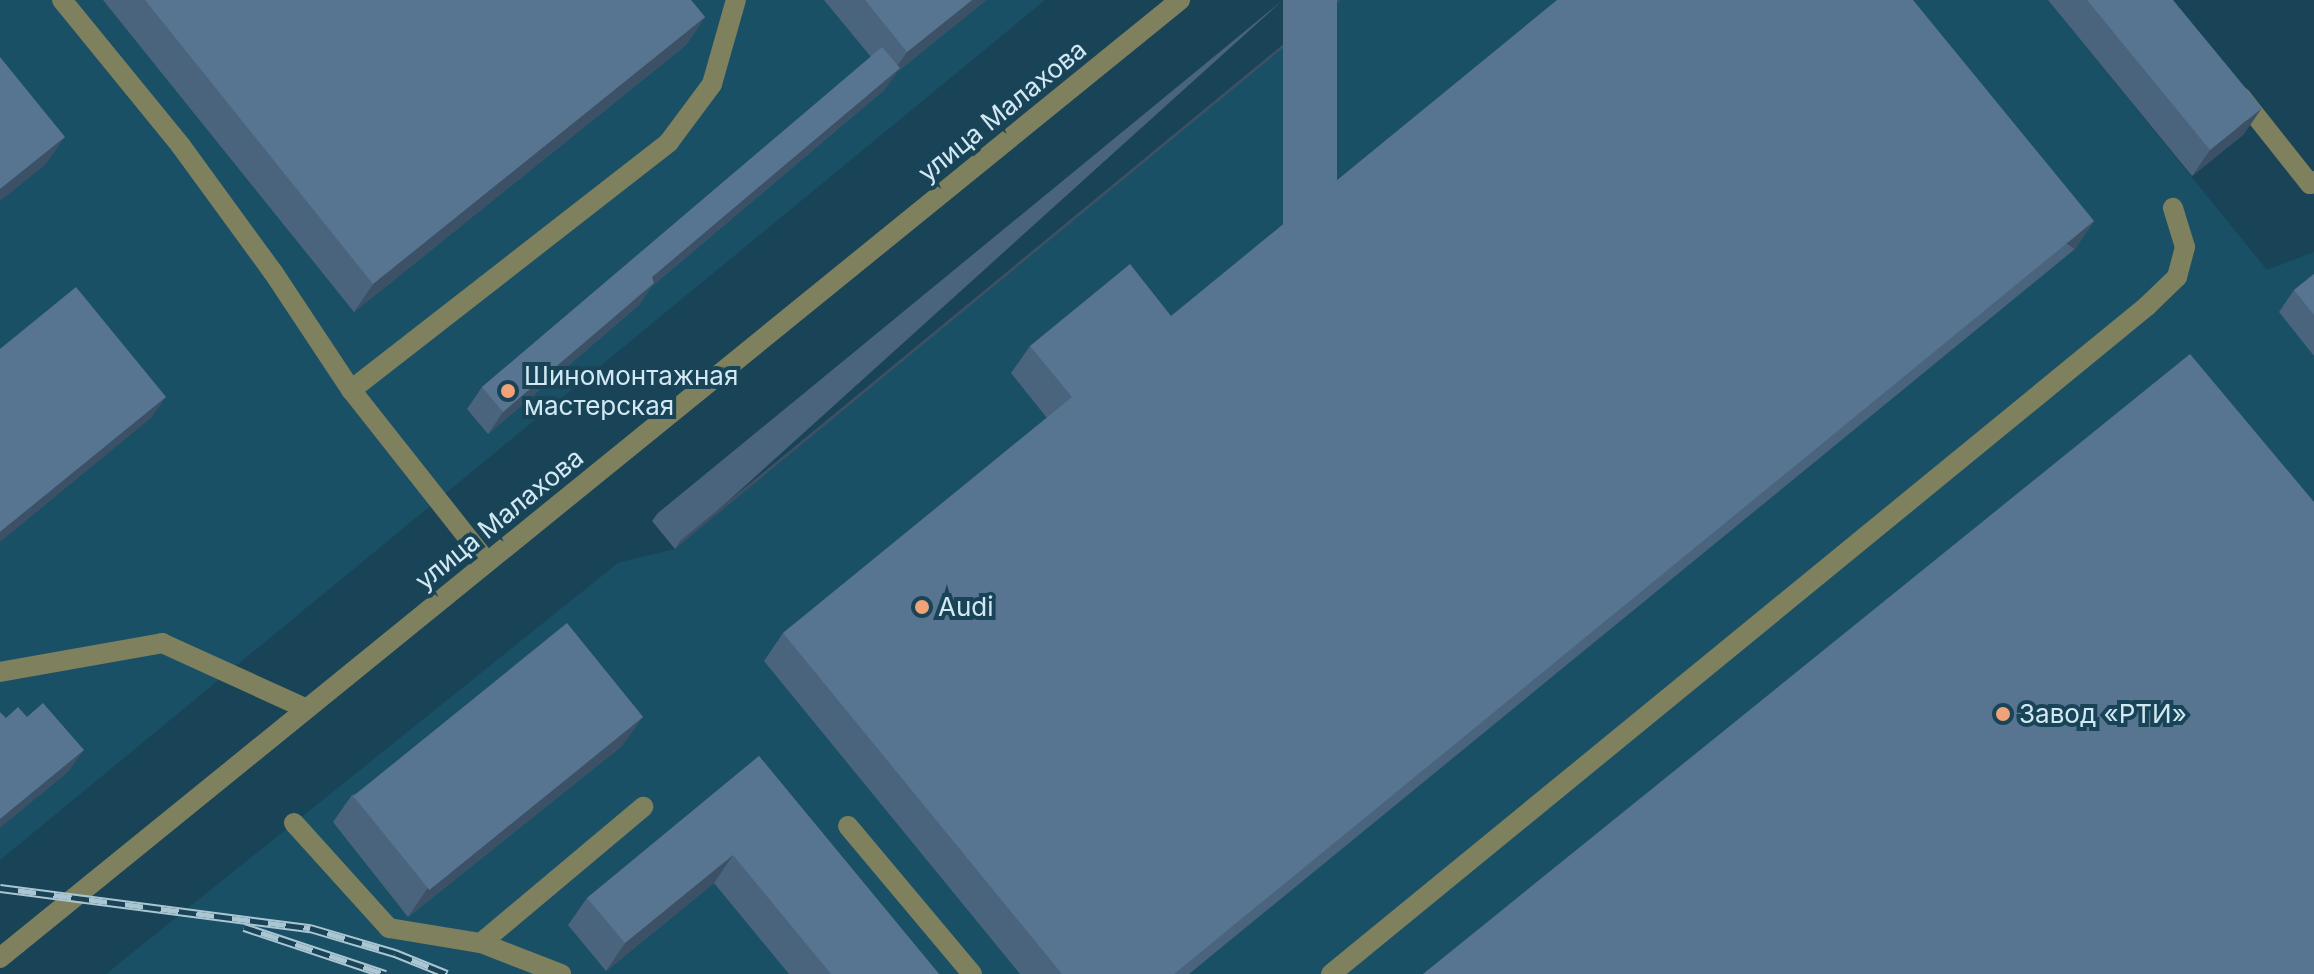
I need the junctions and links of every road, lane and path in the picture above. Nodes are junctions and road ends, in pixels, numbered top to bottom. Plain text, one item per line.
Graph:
1 (62, 0) edge
2 (736, 0) edge
3 (1180, 0) edge
4 (2233, 86) edge
5 (2314, 181) edge
6 (2173, 208) dead end
7 (351, 390) junction
8 (487, 562) junction
9 (0, 672) edge
10 (307, 709) junction
11 (643, 807) dead end
12 (294, 823) dead end
13 (848, 826) dead end
14 (481, 943) junction
15 (0, 958) edge
16 (561, 974) edge
17 (972, 974) edge
18 (1331, 974) edge

1 - 7 street
2 - 7 street
3 - 8 street, улица Малахова
4 - 5 street
6 - 18 street
7 - 8 street
8 - 10 street, улица Малахова
9 - 10 street
10 - 15 street, улица Малахова
11 - 14 street
12 - 14 street
13 - 17 street
14 - 16 street

